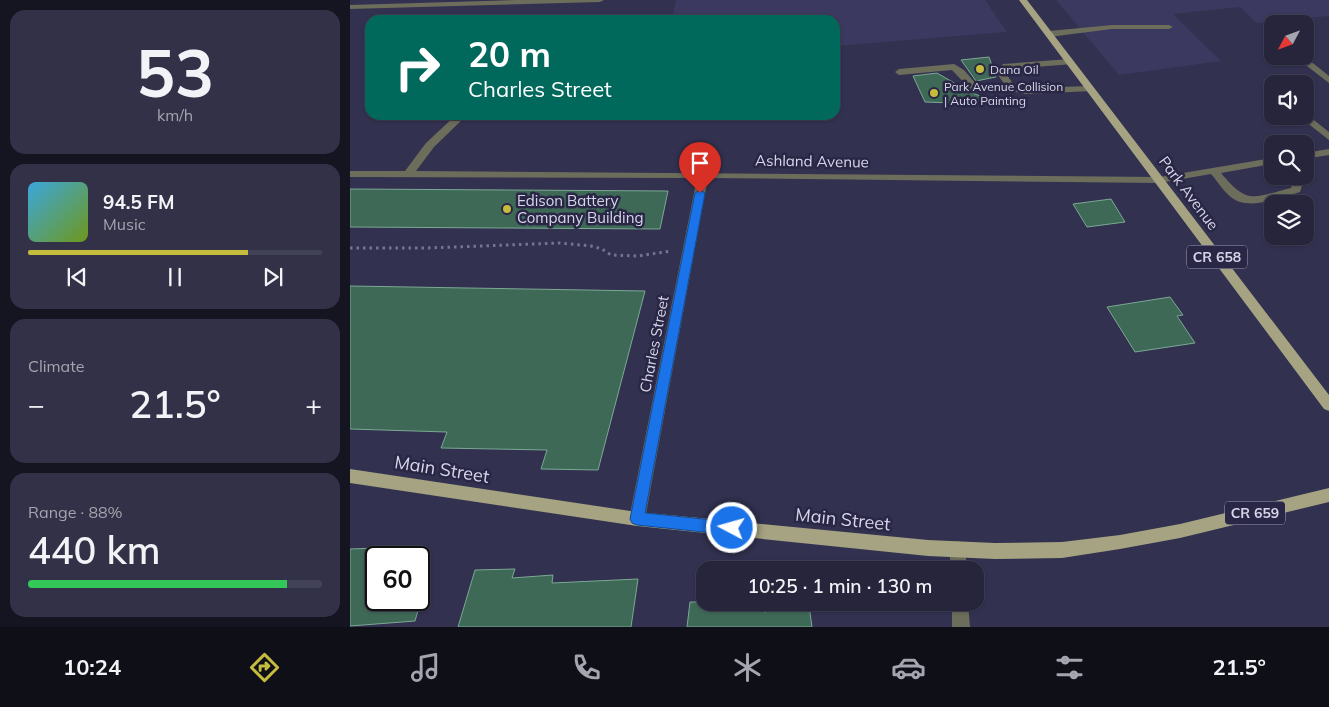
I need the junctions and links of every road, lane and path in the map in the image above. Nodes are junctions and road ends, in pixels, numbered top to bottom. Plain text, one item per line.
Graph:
1 (600, 0) edge
2 (1023, 0) edge
3 (350, 6) edge
4 (1169, 27) dead end
5 (1049, 34) junction
6 (1070, 62) junction
7 (1310, 65) edge
8 (900, 72) dead end
9 (1329, 80) edge
10 (1009, 88) junction
11 (1090, 89) junction
12 (456, 120) edge
13 (1314, 124) edge
14 (1329, 137) edge
15 (1329, 152) edge
16 (1314, 154) edge
17 (1264, 162) edge
18 (1214, 171) junction
19 (350, 174) edge
20 (408, 174) junction
21 (703, 175) junction
22 (1159, 180) junction
23 (1298, 185) edge
24 (350, 248) edge
25 (690, 248) junction
26 (1329, 406) edge
27 (350, 476) edge
28 (1329, 495) edge
29 (637, 519) junction
30 (958, 549) junction
31 (958, 561) edge
32 (960, 611) edge
33 (961, 627) edge

1 - 3 street
2 - 5 main road, Park Avenue / CR 658
4 - 5 street
5 - 6 main road, Park Avenue / CR 658
6 - 10 street
6 - 11 main road, Park Avenue / CR 658
7 - 9 street
8 - 10 street
10 - 11 street
11 - 22 main road, Park Avenue / CR 658
12 - 20 street
13 - 14 street
15 - 16 street
17 - 18 street, Ashland Avenue
18 - 22 street, Ashland Avenue
18 - 23 street
19 - 20 street, Ashland Avenue
20 - 21 street, Ashland Avenue
21 - 22 street, Ashland Avenue
21 - 25 street, Charles Street
22 - 26 main road, Park Avenue / CR 658
24 - 25 path
25 - 29 street, Charles Street
27 - 29 main road, Main Street / CR 659
28 - 30 main road, Main Street / CR 659
29 - 30 main road, Main Street / CR 659
30 - 31 street
32 - 33 street

